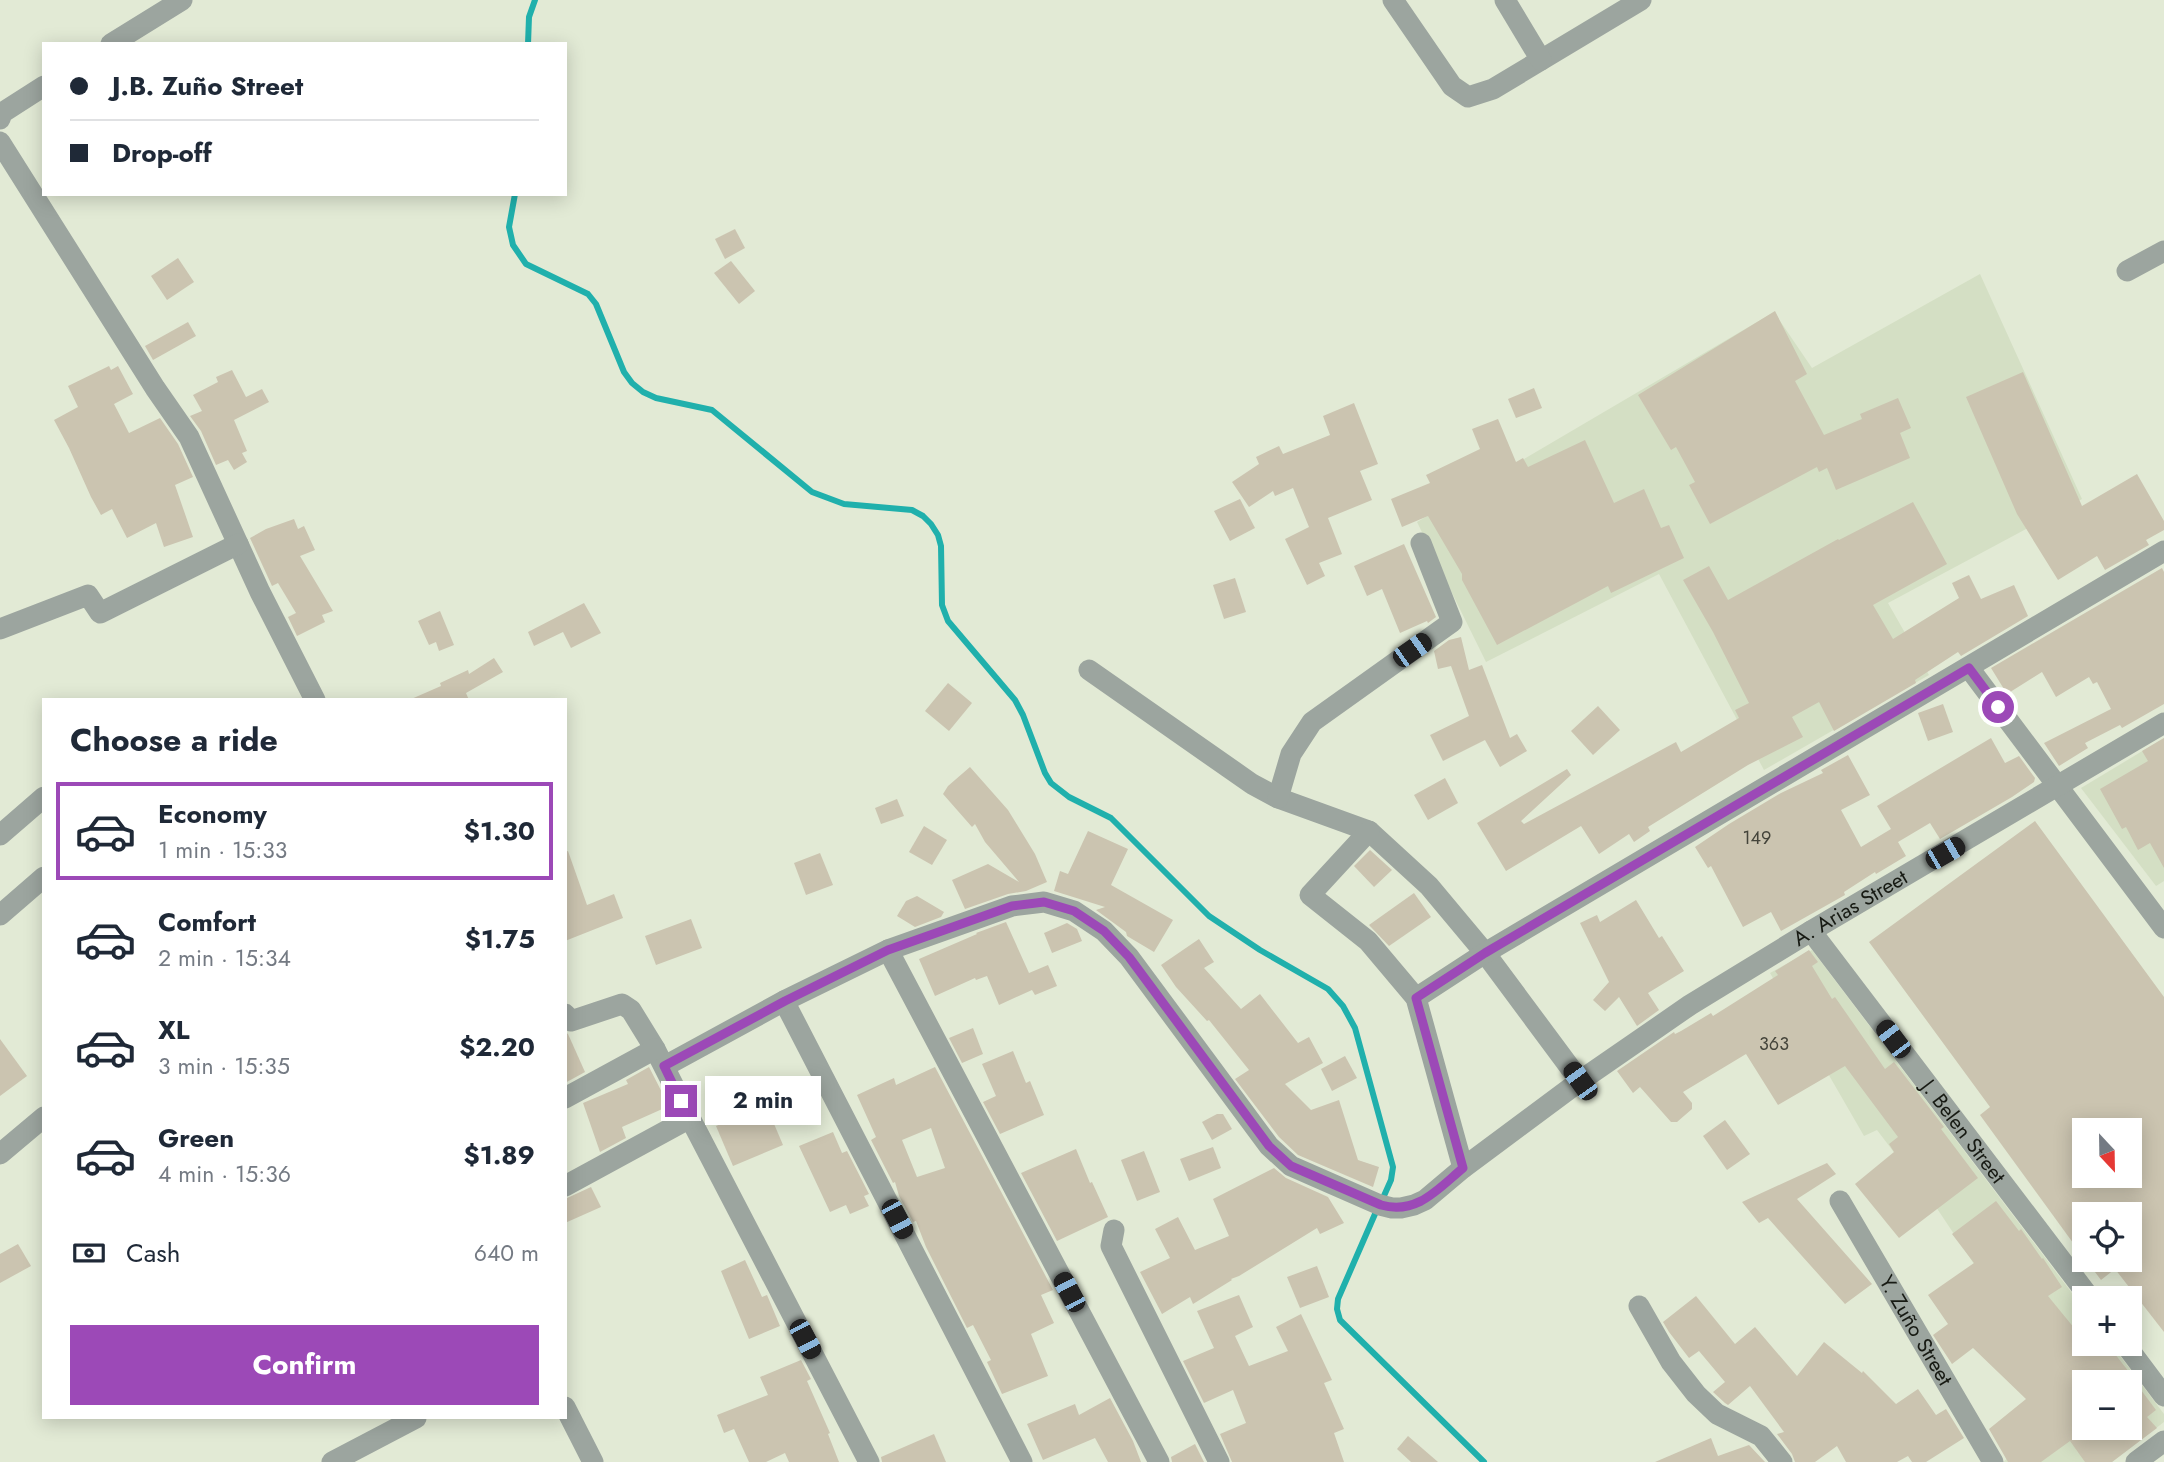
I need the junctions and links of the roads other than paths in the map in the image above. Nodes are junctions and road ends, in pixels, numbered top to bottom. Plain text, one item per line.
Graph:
1 (182, 0) edge
2 (1393, 0) edge
3 (1506, 0) edge
4 (1641, 0) edge
5 (114, 42) edge
6 (1541, 60) junction
7 (42, 87) edge
8 (0, 119) edge
9 (0, 142) edge
10 (2164, 251) edge
11 (2127, 271) dead end
12 (1421, 543) dead end
13 (238, 544) junction
14 (2164, 551) edge
15 (0, 629) edge
16 (1969, 668) junction
17 (1089, 670) dead end
18 (315, 698) edge
19 (2164, 723) edge
20 (2057, 787) junction
21 (1278, 798) junction
22 (42, 799) edge
23 (1369, 831) junction
24 (0, 835) edge
25 (42, 879) edge
26 (2155, 901) edge
27 (0, 915) edge
28 (2164, 928) edge
29 (1811, 931) junction
30 (888, 950) junction
31 (1485, 953) junction
32 (1416, 998) junction
33 (785, 1001) junction
34 (567, 1016) edge
35 (660, 1058) junction
36 (1580, 1081) junction
37 (567, 1097) edge
38 (690, 1118) junction
39 (42, 1119) edge
40 (0, 1154) edge
41 (1463, 1168) junction
42 (567, 1185) edge
43 (1840, 1200) dead end
44 (1114, 1230) dead end
45 (2081, 1286) edge
46 (1639, 1306) dead end
47 (2134, 1356) edge
48 (2164, 1396) edge
49 (567, 1411) edge
50 (414, 1419) edge
51 (2164, 1441) edge
52 (332, 1462) edge
53 (593, 1462) edge
54 (869, 1462) edge
55 (1022, 1462) edge
56 (1160, 1462) edge
57 (1219, 1462) edge
58 (1782, 1462) edge
59 (1993, 1462) edge
60 (2136, 1462) edge

1 - 5 street
2 - 6 street
3 - 6 street
4 - 6 street
7 - 8 street
9 - 13 street
10 - 11 street
12 - 21 street
13 - 15 street
13 - 18 street
14 - 16 street
16 - 20 street
16 - 31 street
17 - 21 street
19 - 20 street, A. Arias Street
20 - 26 street
20 - 29 street, A. Arias Street
21 - 23 street
22 - 24 street
23 - 31 street
23 - 32 street
25 - 27 street
26 - 28 street
29 - 36 street, A. Arias Street
29 - 45 street, J. Belen Street
30 - 33 street, A. Arias Street
30 - 41 street, A. Arias Street
30 - 56 street
31 - 32 street
31 - 36 street
32 - 41 street
33 - 35 street, A. Arias Street
33 - 55 street
34 - 35 street
35 - 37 street, A. Arias Street
35 - 38 street
36 - 41 street, A. Arias Street
38 - 42 street
38 - 54 street
39 - 40 street
43 - 59 street, Y. Zuño Street
44 - 57 street
46 - 58 street
47 - 48 street
49 - 53 street
50 - 52 street
51 - 60 street

